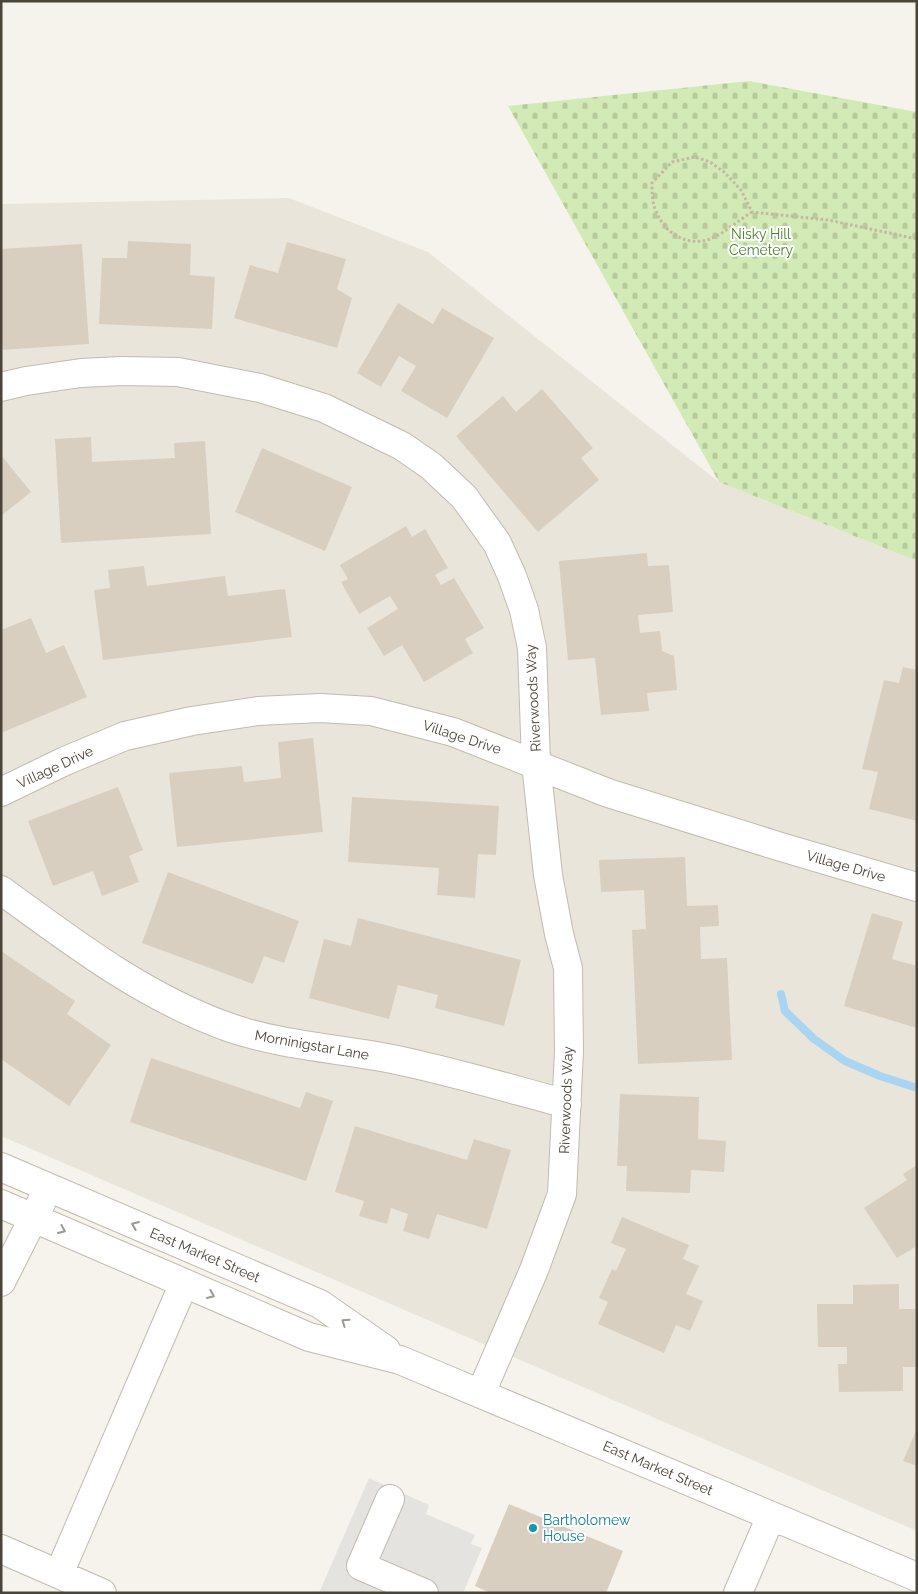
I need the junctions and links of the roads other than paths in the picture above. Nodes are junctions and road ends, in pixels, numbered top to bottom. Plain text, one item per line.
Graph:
1 (1, 387) edge
2 (536, 763) junction
3 (1, 792) edge
4 (917, 887) edge
5 (1, 890) edge
6 (567, 1104) junction
7 (1, 1167) edge
8 (48, 1187) junction
9 (1, 1204) edge
10 (34, 1218) junction
11 (1, 1282) edge
12 (184, 1283) junction
13 (400, 1360) junction
14 (481, 1393) junction
15 (390, 1499) dead end
16 (771, 1516) junction
17 (1, 1549) edge
18 (58, 1574) junction
19 (917, 1577) edge
20 (102, 1593) edge
21 (424, 1593) edge
22 (738, 1593) edge

1 - 2 street, Riverwoods Way
2 - 3 street, Village Drive
2 - 4 street, Village Drive
2 - 6 street, Riverwoods Way
5 - 6 street, Morninigstar Lane
6 - 14 street, Riverwoods Way
7 - 8 street, East Market Street
8 - 10 street
13 -> 8 street, East Market Street
9 - 10 street, East Market Street
10 - 11 street
10 -> 12 street, East Market Street
12 -> 13 street, East Market Street
12 - 18 street
13 - 14 street, East Market Street
14 - 16 street, East Market Street
15 - 21 street
16 - 19 street, East Market Street
16 - 22 street
17 - 18 street
18 - 20 street

